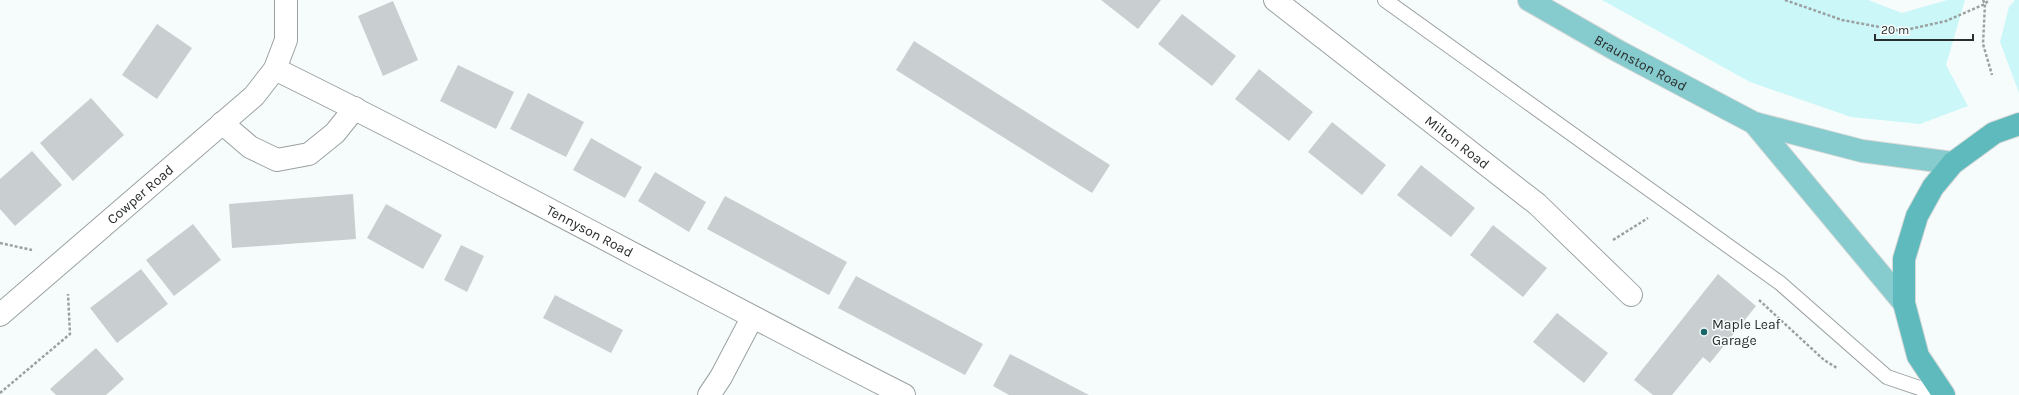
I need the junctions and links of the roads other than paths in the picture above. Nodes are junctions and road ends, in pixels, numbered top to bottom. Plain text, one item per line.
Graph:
1 (286, 0) edge
2 (1274, 0) edge
3 (1385, 0) edge
4 (1529, 0) edge
5 (275, 69) junction
6 (355, 108) junction
7 (222, 123) junction
8 (1754, 123) junction
9 (2019, 124) edge
10 (1953, 163) junction
11 (1631, 295) dead end
12 (1904, 303) junction
13 (0, 315) edge
14 (752, 318) junction
15 (708, 395) edge
16 (904, 395) edge
17 (1940, 395) edge
18 (1944, 395) edge

1 - 5 street, Cowper Road
2 - 11 street, Milton Road
3 - 17 lane
4 - 8 main road, Braunston Road
5 - 6 street, Tennyson Road
5 - 7 street, Cowper Road
6 - 7 street
6 - 14 street, Tennyson Road
7 - 13 street, Cowper Road
8 - 10 main road, Braunston Road
8 - 12 main road, Braunston Road
9 - 10 highway
10 - 12 highway
12 - 18 highway
14 - 15 street
14 - 16 street, Tennyson Road

